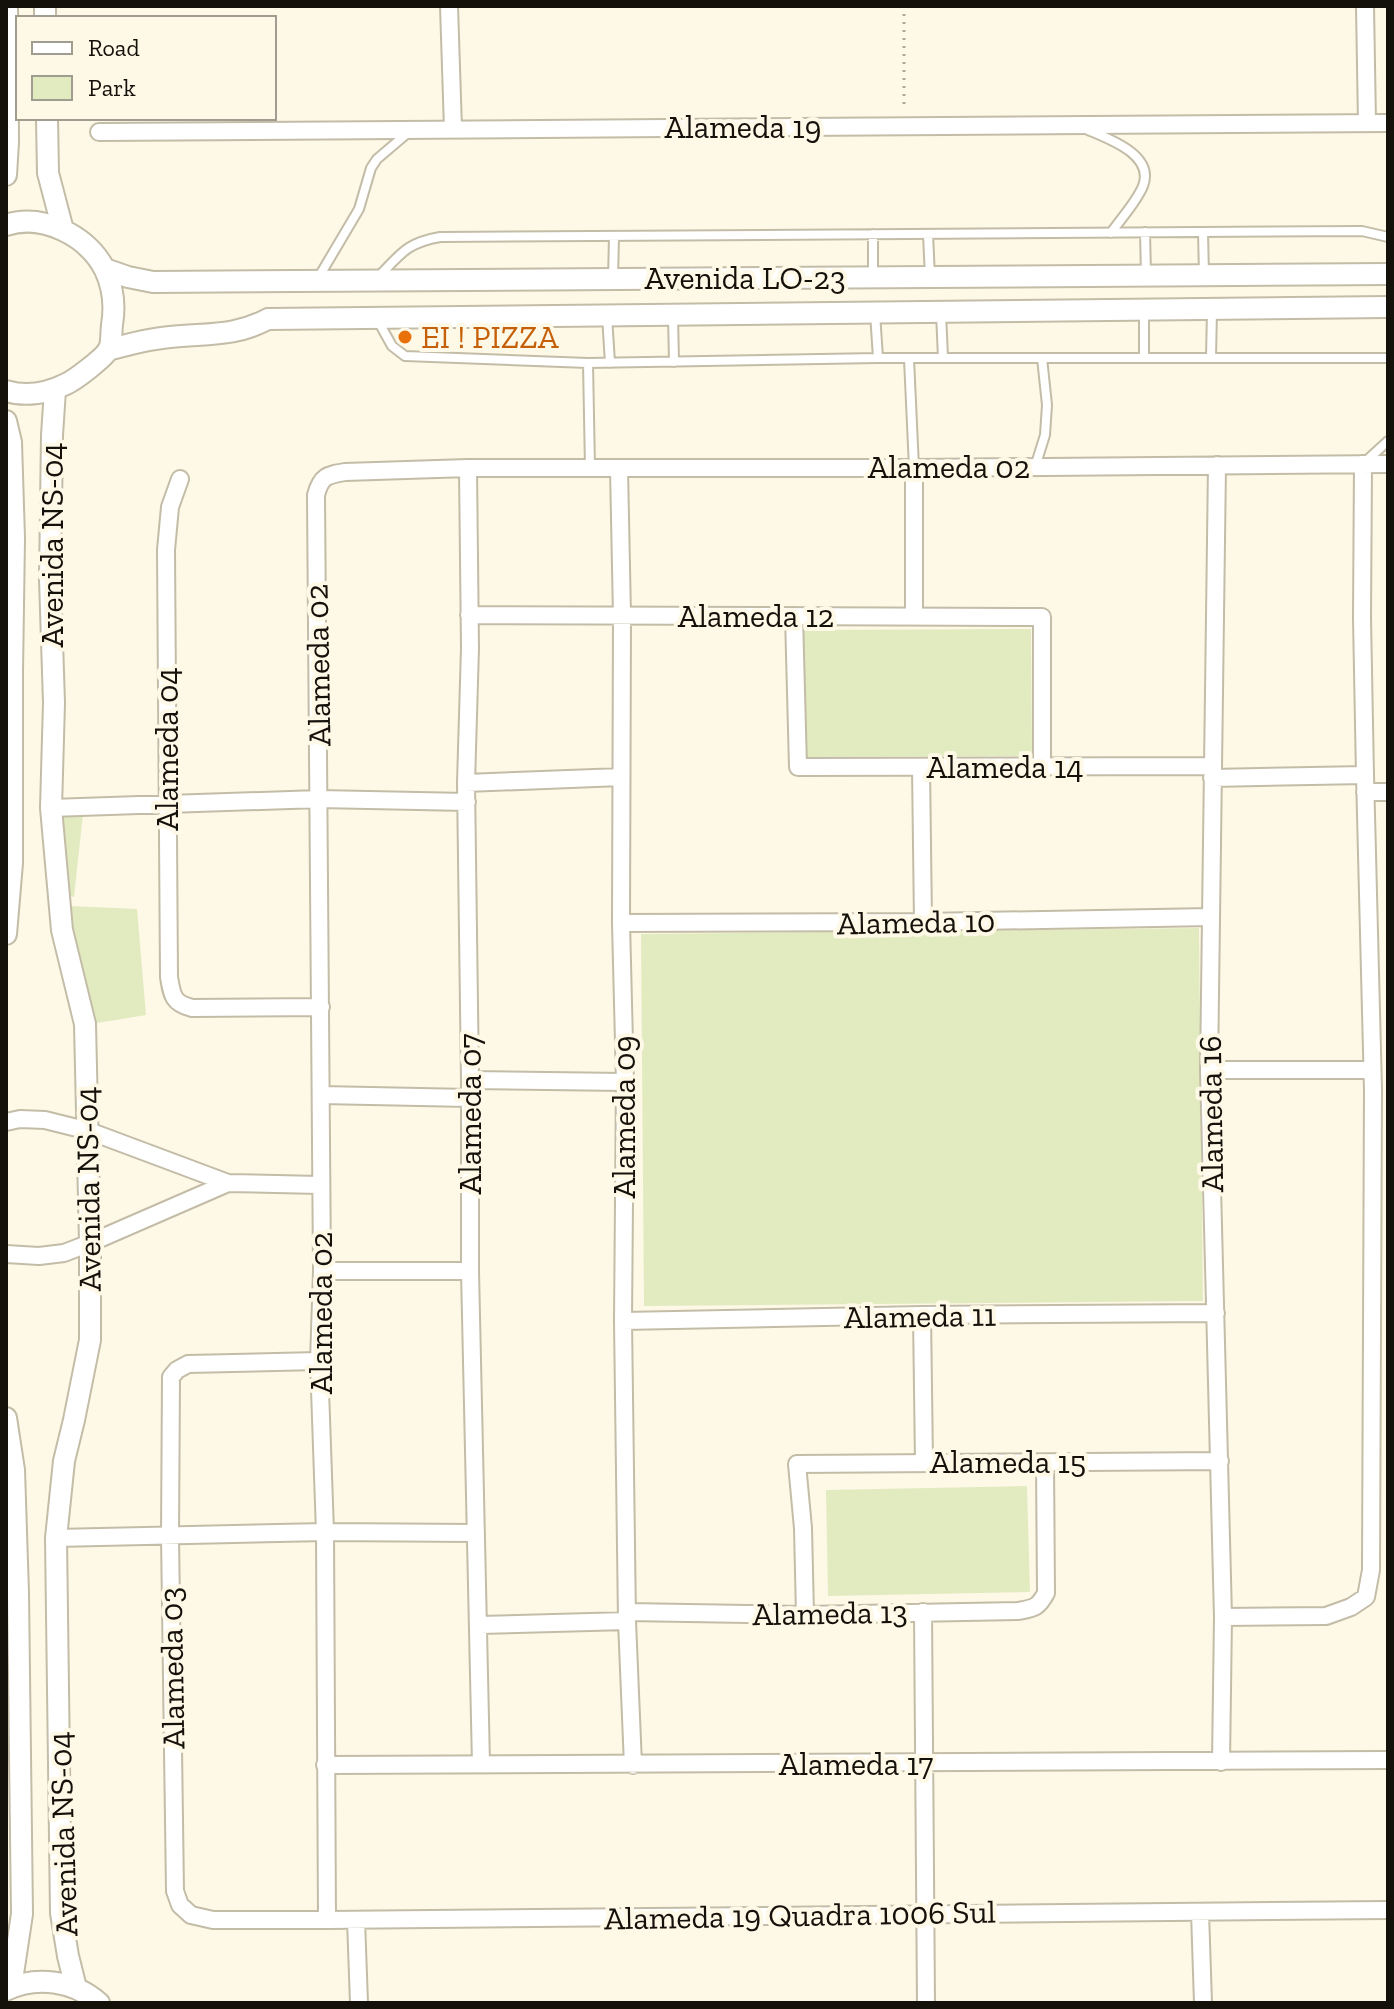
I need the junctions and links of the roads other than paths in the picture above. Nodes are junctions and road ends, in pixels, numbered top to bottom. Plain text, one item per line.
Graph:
1 (7, 6) edge
2 (449, 6) edge
3 (1365, 6) edge
4 (47, 120) edge
5 (1367, 123) junction
6 (1388, 123) edge
7 (1076, 125) junction
8 (453, 129) junction
9 (412, 130) junction
10 (99, 132) dead end
11 (6, 175) edge
12 (6, 225) edge
13 (63, 230) junction
14 (1145, 232) junction
15 (1203, 232) junction
16 (1111, 233) junction
17 (873, 234) junction
18 (928, 234) junction
19 (614, 236) junction
20 (1388, 237) edge
21 (105, 269) junction
22 (1388, 274) edge
23 (1146, 275) junction
24 (1204, 275) junction
25 (873, 277) junction
26 (930, 277) junction
27 (613, 279) junction
28 (317, 280) junction
29 (375, 280) junction
30 (1388, 307) edge
31 (1212, 309) junction
32 (1145, 310) junction
33 (941, 312) junction
34 (875, 313) junction
35 (673, 315) junction
36 (607, 316) junction
37 (377, 318) junction
38 (108, 350) junction
39 (878, 358) junction
40 (943, 358) junction
41 (1042, 358) junction
42 (1144, 358) junction
43 (1211, 358) junction
44 (1388, 358) edge
45 (909, 359) junction
46 (674, 362) junction
47 (588, 363) junction
48 (610, 363) junction
49 (55, 390) junction
50 (6, 391) edge
51 (6, 421) edge
52 (1388, 441) edge
53 (1363, 464) junction
54 (1388, 464) edge
55 (1217, 465) junction
56 (1035, 467) junction
57 (468, 468) junction
58 (590, 468) junction
59 (619, 468) junction
60 (914, 468) junction
61 (180, 479) dead end
62 (469, 610) junction
63 (622, 616) junction
64 (794, 616) junction
65 (914, 617) junction
66 (921, 767) junction
67 (1042, 767) junction
68 (1212, 772) junction
69 (621, 777) junction
70 (466, 783) junction
71 (1365, 783) junction
72 (1388, 792) edge
73 (319, 799) junction
74 (467, 802) junction
75 (168, 804) junction
76 (51, 808) junction
77 (1211, 917) junction
78 (923, 922) junction
79 (621, 923) junction
80 (6, 934) edge
81 (321, 1007) junction
82 (1209, 1070) junction
83 (1372, 1070) junction
84 (470, 1080) junction
85 (625, 1082) junction
86 (1380, 1090) edge
87 (321, 1095) junction
88 (469, 1098) junction
89 (6, 1122) edge
90 (89, 1131) junction
91 (228, 1183) junction
92 (320, 1185) junction
93 (90, 1243) junction
94 (6, 1254) edge
95 (322, 1271) junction
96 (470, 1271) junction
97 (1216, 1313) junction
98 (922, 1315) junction
99 (623, 1321) junction
100 (319, 1361) junction
101 (6, 1418) edge
102 (1220, 1461) junction
103 (924, 1462) junction
104 (1045, 1463) junction
105 (1370, 1522) junction
106 (1388, 1522) edge
107 (325, 1532) junction
108 (475, 1533) junction
109 (170, 1536) junction
110 (56, 1538) junction
111 (923, 1612) junction
112 (805, 1615) junction
113 (627, 1617) junction
114 (1223, 1617) junction
115 (479, 1625) junction
116 (1388, 1760) edge
117 (1221, 1762) junction
118 (924, 1763) junction
119 (481, 1764) junction
120 (325, 1765) junction
121 (633, 1765) junction
122 (1388, 1910) edge
123 (1200, 1912) junction
124 (924, 1914) junction
125 (213, 1920) joint
126 (327, 1920) junction
127 (356, 1920) junction
128 (76, 1988) junction
129 (8, 1989) edge
130 (99, 2003) edge
131 (359, 2003) edge
132 (926, 2003) edge
133 (1203, 2003) edge

1 - 11 street
2 - 8 street
3 - 5 street
4 - 13 street
5 - 6 street, Alameda 19
5 - 7 street, Alameda 19
7 - 8 street, Alameda 19
7 - 16 lane
8 - 9 street, Alameda 19
9 - 10 street, Alameda 19
9 - 28 lane
12 - 13 street
13 - 21 street
14 - 15 lane
14 - 16 lane
14 - 23 lane
15 - 20 lane
15 - 24 lane
16 - 18 lane
17 - 18 lane
17 - 19 lane
17 - 25 lane
18 - 26 lane
19 - 27 lane
19 - 29 lane
21 - 28 street, Avenida LO-23
21 - 38 street
22 - 24 street, Avenida LO-23
23 - 24 street, Avenida LO-23
23 - 26 street, Avenida LO-23
25 - 26 street, Avenida LO-23
25 - 27 street, Avenida LO-23
27 - 29 street, Avenida LO-23
28 - 29 street, Avenida LO-23
30 - 31 street, Avenida LO-23
31 - 32 street, Avenida LO-23
31 - 43 lane
32 - 33 street, Avenida LO-23
32 - 42 lane
33 - 34 street, Avenida LO-23
33 - 40 lane
34 - 35 street, Avenida LO-23
34 - 39 lane
35 - 36 street, Avenida LO-23
35 - 46 lane
36 - 37 street, Avenida LO-23
36 - 48 lane
37 - 38 street, Avenida LO-23
37 - 47 lane
38 - 49 street
39 - 45 lane
39 - 46 lane
40 - 41 lane
40 - 45 lane
41 - 42 lane
41 - 56 lane
42 - 43 lane
43 - 44 lane
45 - 60 lane
46 - 48 lane
47 - 48 lane
47 - 58 lane
49 - 50 street
49 - 76 street, Avenida NS-04
51 - 80 street, Avenida NS-04
52 - 53 lane
53 - 54 street, Alameda 02
53 - 55 street, Alameda 02
53 - 71 street
55 - 56 street, Alameda 02
55 - 68 street, Alameda 16
56 - 60 street, Alameda 02
57 - 58 street, Alameda 02
57 - 62 street, Alameda 07
57 - 73 street, Alameda 02
58 - 59 street, Alameda 02
59 - 60 street, Alameda 02
59 - 63 street, Alameda 09
60 - 65 street
61 - 75 street, Alameda 04
62 - 63 street, Alameda 12
62 - 70 street, Alameda 07
63 - 64 street, Alameda 12
63 - 69 street, Alameda 09
64 - 65 street, Alameda 12
64 - 66 street, Alameda 14
65 - 67 street, Alameda 12
66 - 67 street, Alameda 14
66 - 78 street
67 - 68 street, Alameda 14
68 - 71 street, Alameda 14
68 - 77 street, Alameda 16
69 - 70 street
69 - 79 street, Alameda 09
70 - 74 street, Alameda 07
71 - 72 street, Alameda 14
71 - 83 street
73 - 74 street
73 - 75 street
73 - 81 street, Alameda 02
74 - 84 street, Alameda 07
75 - 76 street
75 - 81 street, Alameda 04
76 - 90 street, Avenida NS-04
77 - 78 street, Alameda 10
77 - 82 street, Alameda 16
78 - 79 street, Alameda 10
79 - 85 street, Alameda 09
81 - 87 street, Alameda 02
82 - 83 street
82 - 97 street, Alameda 16
83 - 86 street
84 - 85 street
84 - 88 street, Alameda 07
85 - 99 street, Alameda 09
86 - 105 street
87 - 88 street
87 - 92 street, Alameda 02
88 - 96 street, Alameda 07
89 - 90 street
90 - 91 street
90 - 93 street, Avenida NS-04
91 - 92 street
91 - 93 street
92 - 95 street, Alameda 02
93 - 94 street
93 - 110 street, Avenida NS-04
95 - 96 street
95 - 100 street, Alameda 02
96 - 108 street, Alameda 07
97 - 98 street, Alameda 11
97 - 102 street, Alameda 16
98 - 99 street, Alameda 11
98 - 103 street
99 - 113 street, Alameda 09
100 - 107 street, Alameda 02
100 - 109 street, Alameda 03
101 - 129 street, Avenida NS-04
102 - 104 street, Alameda 15
102 - 114 street, Alameda 16
103 - 104 street, Alameda 15
103 - 112 street, Alameda 15
104 - 111 street, Alameda 13
105 - 106 street
105 - 114 street
107 - 108 street
107 - 109 street
107 - 120 street, Alameda 02
108 - 115 street, Alameda 07
109 - 110 street
109 - 125 street, Alameda 03
110 - 128 street, Avenida NS-04
111 - 112 street, Alameda 13
111 - 118 street
112 - 113 street, Alameda 13
113 - 115 street, Alameda 13
113 - 121 street, Alameda 09
114 - 117 street, Alameda 16
115 - 119 street, Alameda 07
116 - 117 street, Alameda 17
117 - 118 street, Alameda 17
118 - 121 street, Alameda 17
118 - 124 street
119 - 120 street, Alameda 17
119 - 121 street, Alameda 17
120 - 126 street, Alameda 02
122 - 123 street, Alameda 19 Quadra 1006 Sul
123 - 124 street, Alameda 19 Quadra 1006 Sul
123 - 133 street
124 - 127 street, Alameda 19 Quadra 1006 Sul
124 - 132 street
125 - 126 street, Alameda 19 Quadra 1006 Sul
126 - 127 street, Alameda 19 Quadra 1006 Sul
127 - 131 street
128 - 129 street
128 - 130 street

